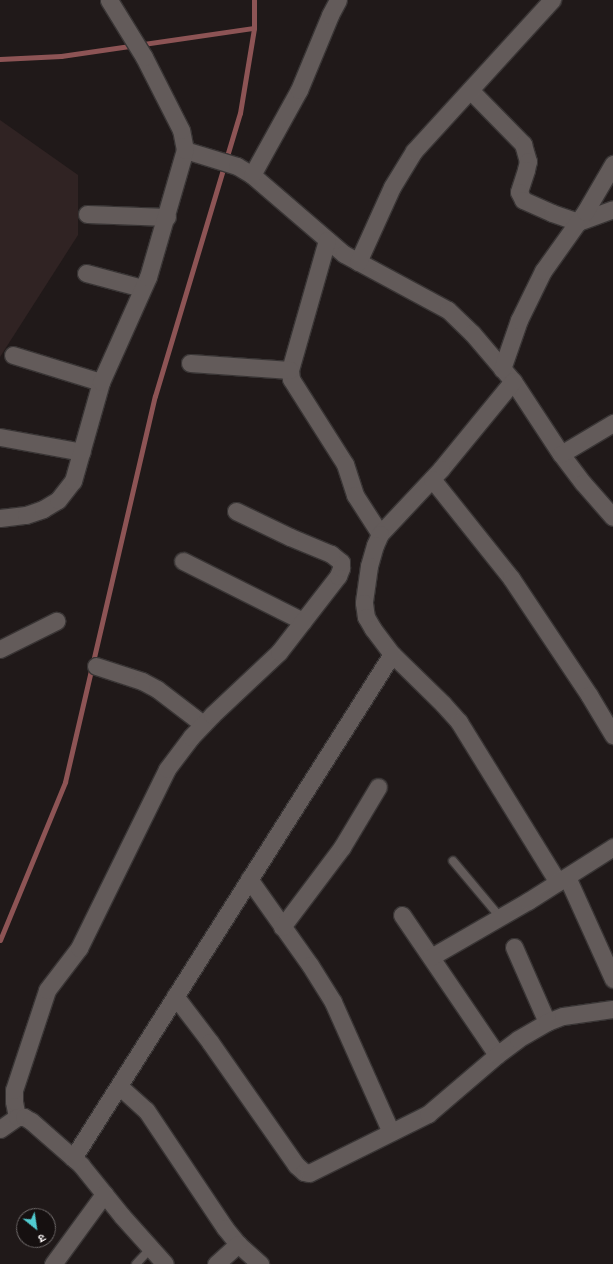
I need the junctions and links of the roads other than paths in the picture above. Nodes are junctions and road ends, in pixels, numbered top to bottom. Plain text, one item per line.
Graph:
1 (109, 0) edge
2 (338, 0) edge
3 (552, 0) edge
4 (470, 90) junction
5 (186, 150) junction
6 (613, 164) edge
7 (252, 175) junction
8 (613, 209) edge
9 (87, 214) dead end
10 (167, 216) junction
11 (578, 222) junction
12 (327, 240) junction
13 (358, 262) junction
14 (86, 273) dead end
15 (142, 288) junction
16 (12, 355) dead end
17 (190, 363) dead end
18 (290, 370) junction
19 (508, 375) junction
20 (101, 382) junction
21 (613, 423) edge
22 (0, 437) edge
23 (82, 452) junction
24 (561, 454) junction
25 (432, 479) junction
26 (236, 511) dead end
27 (613, 517) edge
28 (0, 518) edge
29 (380, 534) junction
30 (183, 561) dead end
31 (56, 621) dead end
32 (303, 621) junction
33 (0, 649) edge
34 (392, 654) junction
35 (96, 666) dead end
36 (203, 724) junction
37 (613, 735) edge
38 (378, 786) dead end
39 (613, 847) edge
40 (453, 860) dead end
41 (249, 879) junction
42 (562, 879) junction
43 (402, 915) dead end
44 (500, 917) junction
45 (282, 927) junction
46 (514, 947) dead end
47 (431, 957) junction
48 (613, 979) edge
49 (175, 996) junction
50 (613, 1010) edge
51 (547, 1022) junction
52 (497, 1055) junction
53 (119, 1086) junction
54 (17, 1117) junction
55 (0, 1128) edge
56 (391, 1132) junction
57 (73, 1158) junction
58 (104, 1194) junction
59 (238, 1244) junction
60 (150, 1248) junction
61 (53, 1264) edge
62 (136, 1264) edge
63 (165, 1264) edge
64 (216, 1264) edge
65 (260, 1264) edge

1 - 5 street
2 - 7 street
3 - 4 street
4 - 11 street
4 - 13 street
5 - 7 street
5 - 10 street
6 - 11 street
7 - 12 street
8 - 11 street
9 - 10 street
10 - 15 street
11 - 19 street
12 - 13 street
12 - 18 street
13 - 19 street
14 - 15 street
15 - 20 street
16 - 20 street
17 - 18 street
18 - 29 street
19 - 24 street
19 - 25 street
20 - 23 street
21 - 24 street
22 - 23 street
23 - 28 street
24 - 27 street
25 - 29 street
25 - 37 street
26 - 32 street
29 - 34 street
30 - 32 street
31 - 33 street
32 - 36 street
34 - 41 street
34 - 42 street
35 - 36 street
36 - 54 street
38 - 45 street
39 - 42 street
40 - 44 lane
41 - 45 street
41 - 49 street
42 - 44 street
42 - 48 street
43 - 47 street
44 - 47 street
45 - 56 street
46 - 51 street
47 - 52 street
49 - 53 street
49 - 56 street
50 - 51 street
51 - 52 street
52 - 56 street
53 - 57 street
53 - 59 street
54 - 55 street
54 - 57 street
57 - 58 street
58 - 60 street
58 - 61 street
59 - 64 street
59 - 65 street
60 - 62 lane
60 - 63 street

